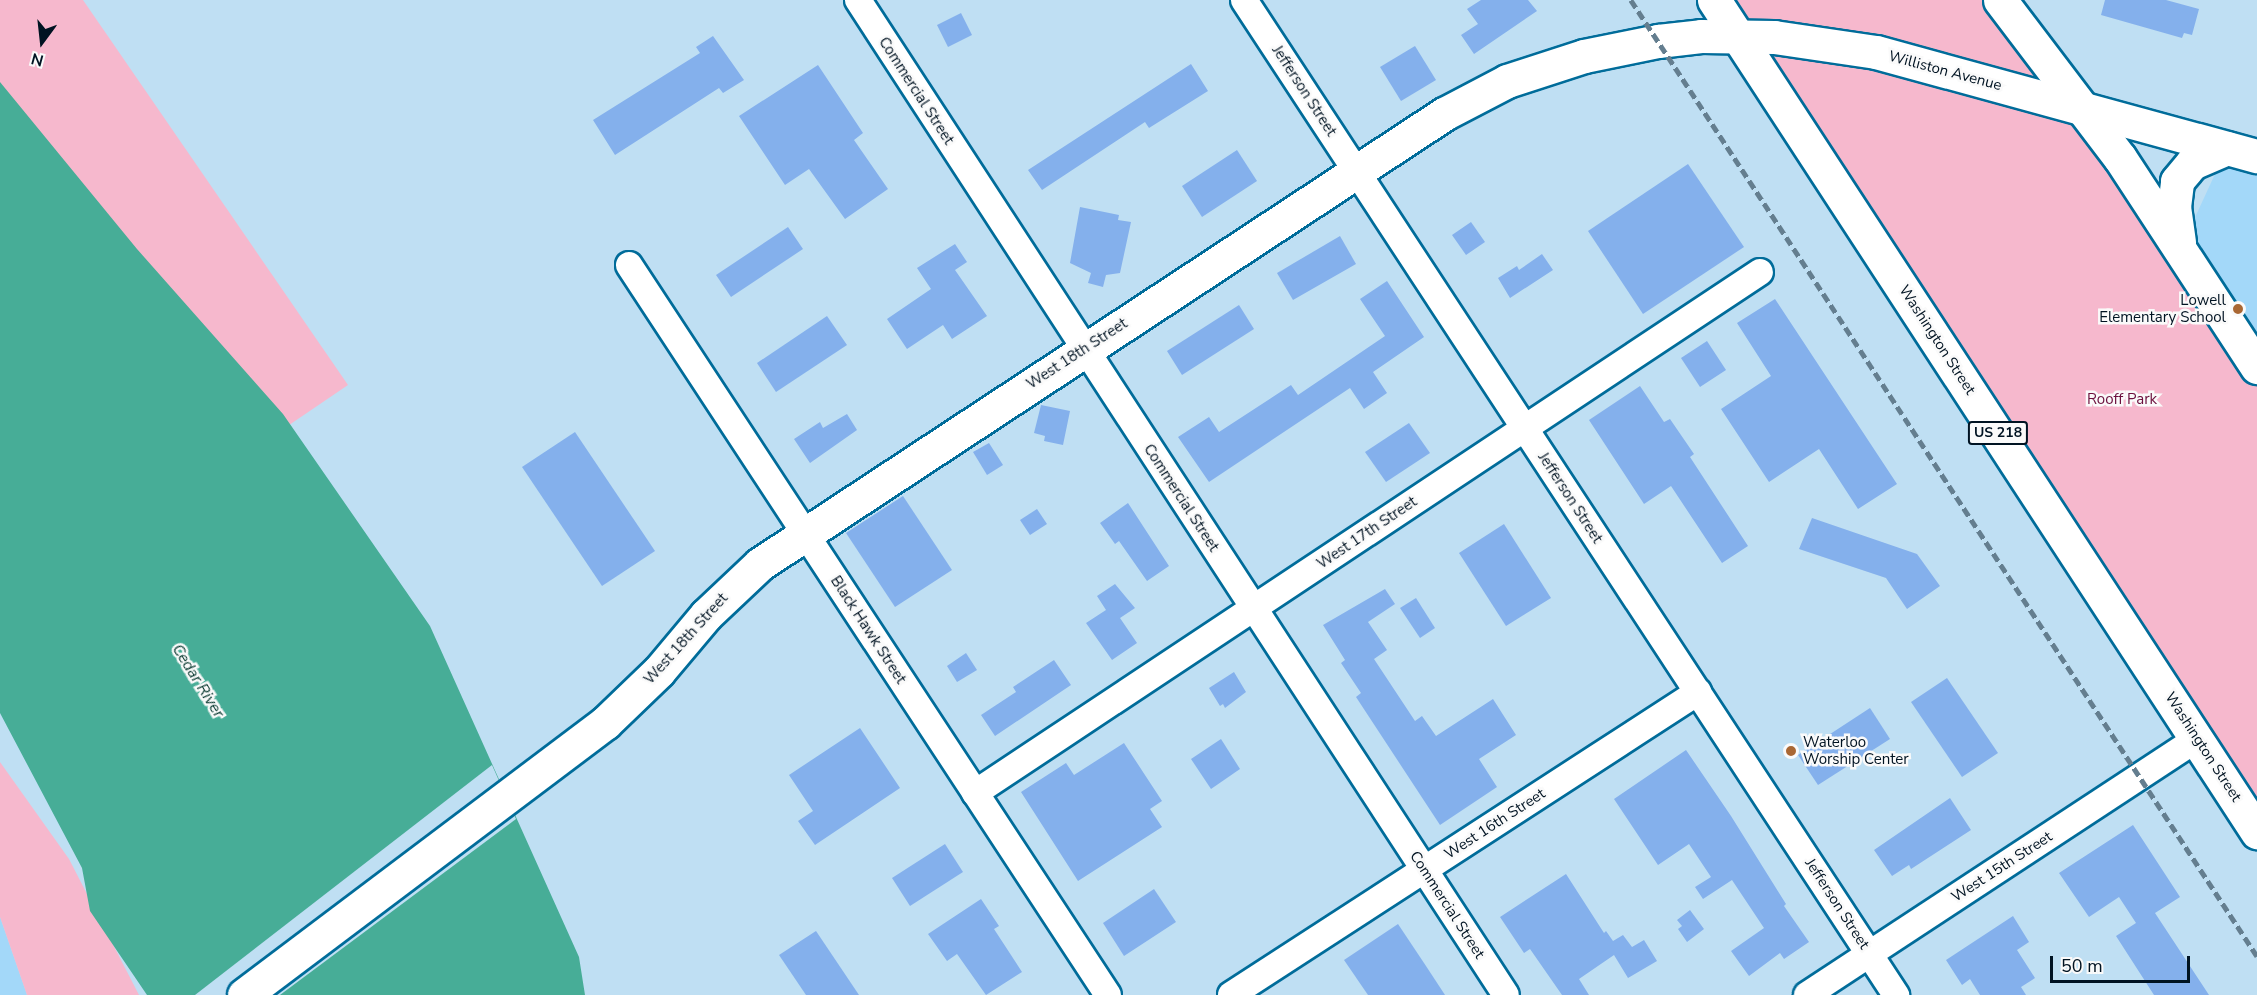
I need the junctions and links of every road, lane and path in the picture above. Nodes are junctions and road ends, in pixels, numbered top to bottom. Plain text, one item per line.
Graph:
1 (858, 0) edge
2 (1244, 0) edge
3 (1714, 0) edge
4 (2000, 0) edge
5 (1738, 36) junction
6 (1626, 46) joint
7 (2085, 110) junction
8 (2242, 152) edge
9 (1357, 172) junction
10 (2180, 250) junction
11 (629, 265) dead end
12 (1760, 272) dead end
13 (1083, 350) junction
14 (2257, 367) edge
15 (1525, 428) junction
16 (805, 534) junction
17 (1253, 609) junction
18 (1698, 692) junction
19 (2198, 738) junction
20 (975, 794) junction
21 (2257, 832) edge
22 (1424, 870) junction
23 (1869, 954) junction
24 (244, 995) edge
25 (1108, 995) edge
26 (1231, 995) edge
27 (1506, 995) edge
28 (1807, 995) edge
29 (1896, 995) edge

1 - 13 street, Commercial Street
2 - 9 street, Jefferson Street
3 - 5 main road, Washington Street / US 218
4 - 7 main road
5 - 6 main road, Williston Avenue
5 - 7 main road, Williston Avenue
5 - 19 main road, Washington Street / US 218
6 - 9 main road, West 18th Street
7 - 8 main road, Williston Avenue
7 - 10 main road
8 - 10 main road
9 - 13 main road, West 18th Street
9 - 15 street, Jefferson Street
10 - 14 main road
11 - 16 street, Black Hawk Street
12 - 15 street, West 17th Street
13 - 16 main road, West 18th Street
13 - 17 street, Commercial Street
15 - 17 street, West 17th Street
15 - 18 street, Jefferson Street
16 - 20 street, Black Hawk Street
16 - 24 main road, West 18th Street
17 - 20 street, West 17th Street
17 - 22 street, Commercial Street
18 - 22 street, West 16th Street
18 - 23 street, Jefferson Street
19 - 21 main road, Washington Street / US 218
19 - 23 street, West 15th Street
20 - 25 street, Black Hawk Street
22 - 26 street, West 16th Street
22 - 27 street, Commercial Street
23 - 28 street, West 15th Street
23 - 29 street, Jefferson Street

